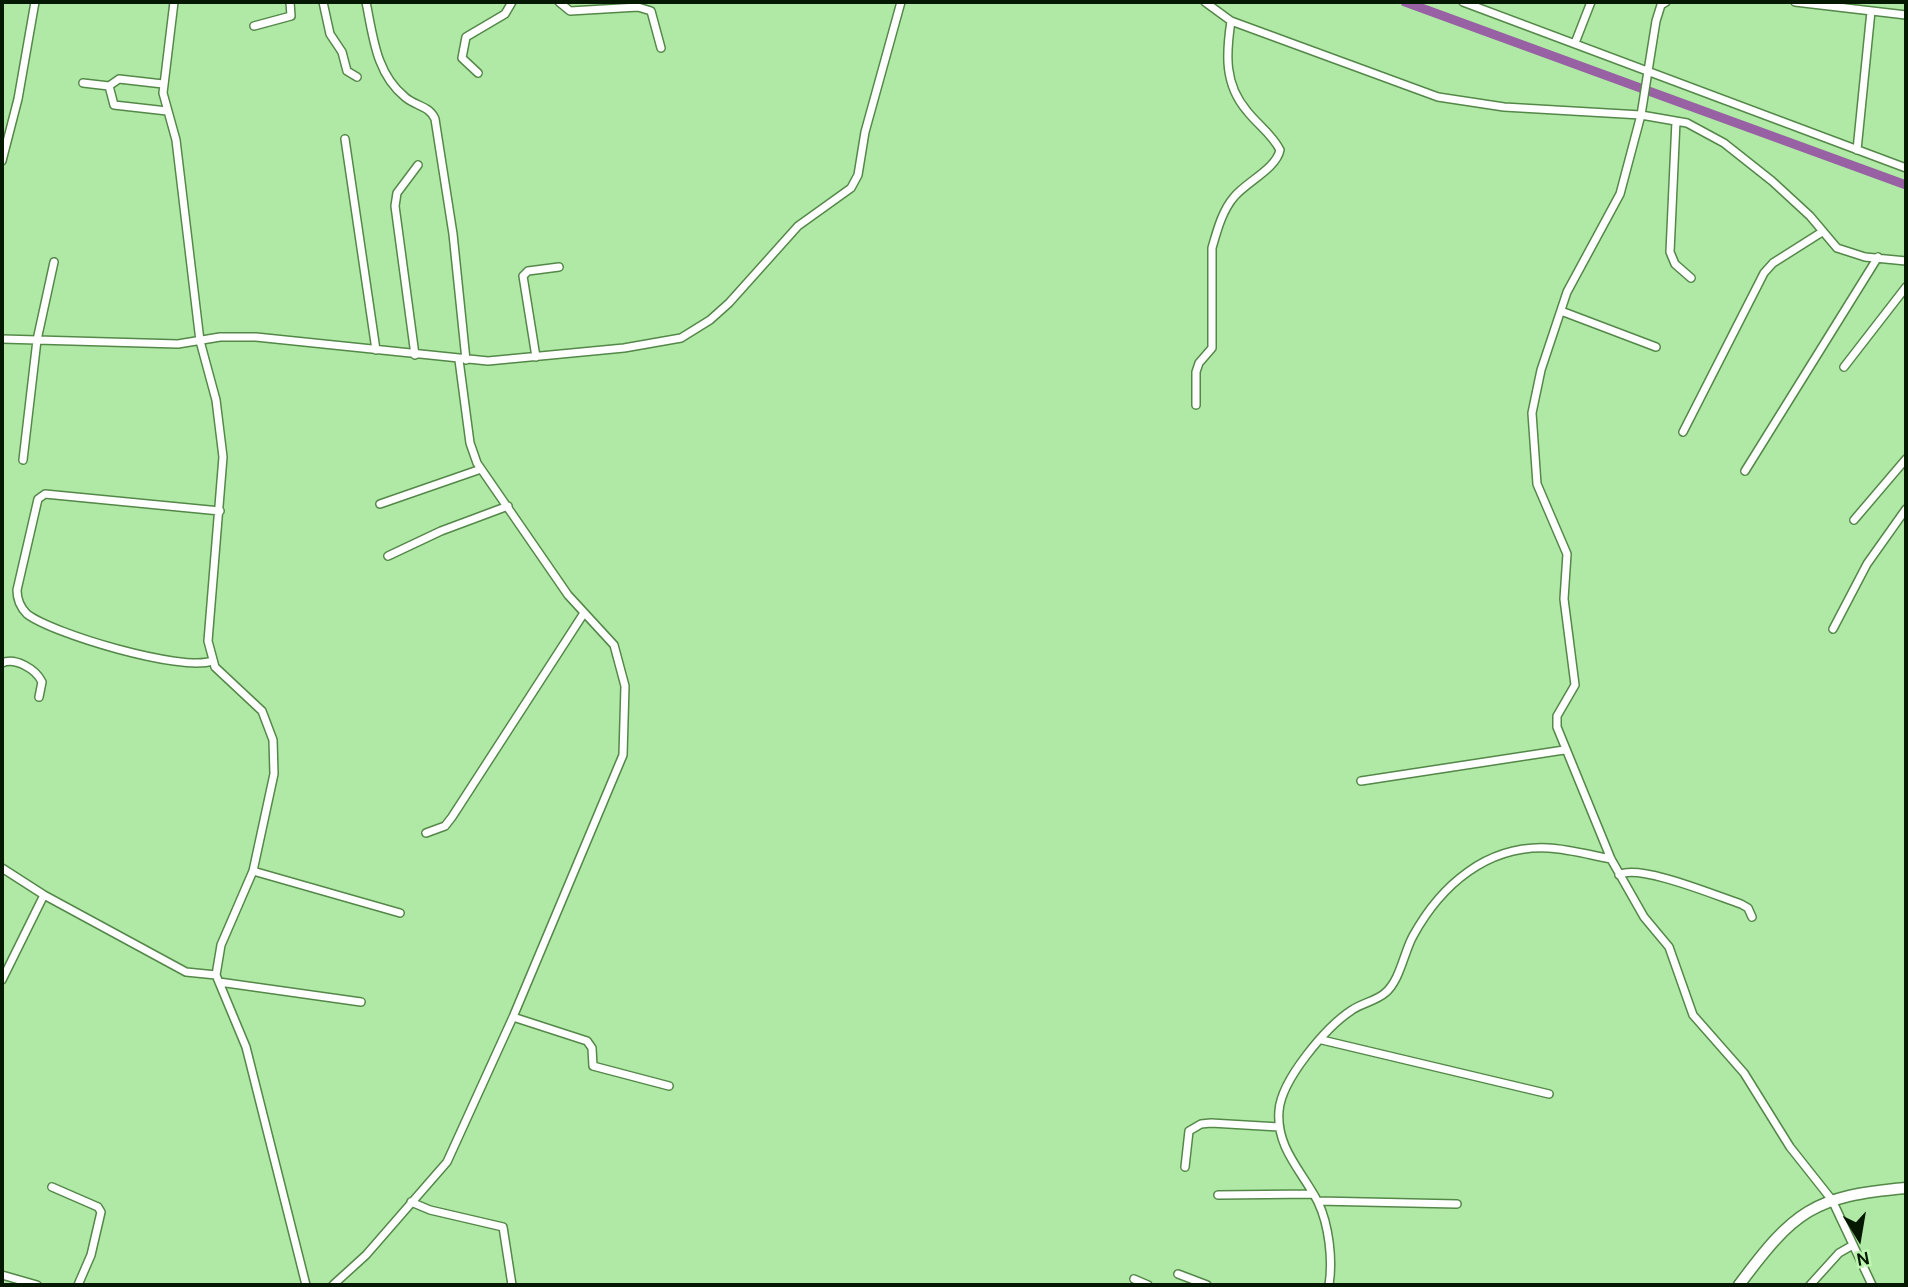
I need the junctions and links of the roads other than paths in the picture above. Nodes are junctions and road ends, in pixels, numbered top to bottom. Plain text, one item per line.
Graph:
1 (35, 2) edge
2 (174, 2) edge
3 (290, 2) edge
4 (323, 2) edge
5 (366, 2) edge
6 (512, 2) edge
7 (559, 2) edge
8 (901, 2) edge
9 (1205, 2) edge
10 (1463, 2) edge
11 (1591, 2) edge
12 (1666, 2) edge
13 (1795, 2) edge
14 (1871, 11) junction
15 (1906, 15) edge
16 (1231, 21) junction
17 (254, 26) dead end
18 (1575, 43) junction
19 (661, 48) dead end
20 (1648, 71) junction
21 (478, 73) dead end
22 (357, 77) dead end
23 (83, 83) dead end
24 (163, 85) junction
25 (108, 86) junction
26 (167, 111) junction
27 (1641, 115) junction
28 (1676, 121) junction
29 (345, 139) dead end
30 (1857, 150) junction
31 (2, 161) edge
32 (418, 165) dead end
33 (1906, 168) edge
34 (1822, 232) junction
35 (1878, 257) junction
36 (1906, 261) edge
37 (54, 262) dead end
38 (559, 267) dead end
39 (1691, 278) dead end
40 (1906, 287) edge
41 (1561, 311) junction
42 (2, 339) edge
43 (37, 340) junction
44 (200, 341) junction
45 (1656, 347) dead end
46 (376, 350) junction
47 (415, 355) junction
48 (536, 357) junction
49 (463, 360) junction
50 (1844, 367) dead end
51 (1196, 405) dead end
52 (1683, 432) dead end
53 (1906, 459) edge
54 (23, 460) dead end
55 (481, 469) junction
56 (1745, 471) dead end
57 (380, 504) dead end
58 (508, 506) junction
59 (1906, 509) edge
60 (220, 511) junction
61 (1854, 520) dead end
62 (388, 556) dead end
63 (584, 613) junction
64 (1833, 629) dead end
65 (212, 661) junction
66 (2, 663) edge
67 (39, 697) dead end
68 (1564, 750) junction
69 (1361, 782) dead end
70 (426, 834) dead end
71 (1611, 859) junction
72 (2, 868) edge
73 (253, 871) junction
74 (1619, 875) junction
75 (44, 895) junction
76 (400, 914) dead end
77 (1752, 917) dead end
78 (218, 978) junction
79 (2, 980) edge
80 (361, 1002) dead end
81 (513, 1017) junction
82 (1322, 1040) junction
83 (670, 1086) dead end
84 (1549, 1094) dead end
85 (1279, 1127) junction
86 (1185, 1167) dead end
87 (52, 1187) dead end
88 (1906, 1188) edge
89 (1218, 1195) dead end
90 (1315, 1198) junction
91 (1832, 1200) junction
92 (411, 1202) junction
93 (1457, 1203) dead end
94 (1853, 1245) junction
95 (1178, 1274) dead end
96 (2, 1275) edge
97 (1134, 1279) dead end
98 (37, 1285) edge
99 (78, 1285) edge
100 (306, 1285) edge
101 (333, 1285) edge
102 (512, 1285) edge
103 (1149, 1285) edge
104 (1207, 1285) edge
105 (1329, 1285) edge
106 (1740, 1285) edge
107 (1810, 1285) edge
108 (1872, 1285) edge

1 - 31 street
2 - 24 street
3 - 17 street
4 - 22 street
5 - 49 street
6 - 21 street
7 - 19 street
8 - 48 street
9 - 16 street
10 - 18 street
11 - 18 street
12 - 20 street
13 - 14 street
14 - 15 street
14 - 30 street
16 - 27 street
16 - 51 street
18 - 20 street
20 - 27 street
20 - 30 street
23 - 25 street
24 - 25 street
24 - 26 street
25 - 26 street
26 - 44 street
27 - 28 street
27 - 41 street
28 - 34 street
28 - 39 street
29 - 46 street
30 - 33 street
32 - 47 street
34 - 35 street
34 - 52 street
35 - 36 street
35 - 56 street
37 - 43 street
38 - 48 street
40 - 50 street
41 - 45 street
41 - 68 street
42 - 43 street
43 - 44 street
43 - 54 street
44 - 46 street
44 - 60 street
46 - 47 street
47 - 49 street
48 - 49 street
49 - 55 street
53 - 61 street
55 - 57 street
55 - 58 street
58 - 62 street
58 - 63 street
59 - 64 street
60 - 65 street
60 - 65 street
63 - 70 street
63 - 81 street
65 - 73 street
66 - 67 street
68 - 69 street
68 - 71 street
71 - 74 street
71 - 82 street
72 - 75 street
73 - 76 street
73 - 78 street
74 - 77 street
74 - 91 street
75 - 78 street
75 - 79 street
78 - 80 street
78 - 100 street
81 - 83 street
81 - 92 street
82 - 84 street
82 - 85 street
85 - 86 street
85 - 90 street
87 - 99 street
88 - 91 street
89 - 90 street
90 - 93 street
90 - 105 street
91 - 94 street
91 - 106 street
92 - 101 street
92 - 102 street
94 - 107 street
94 - 108 street
95 - 104 street
96 - 98 street
97 - 103 street

